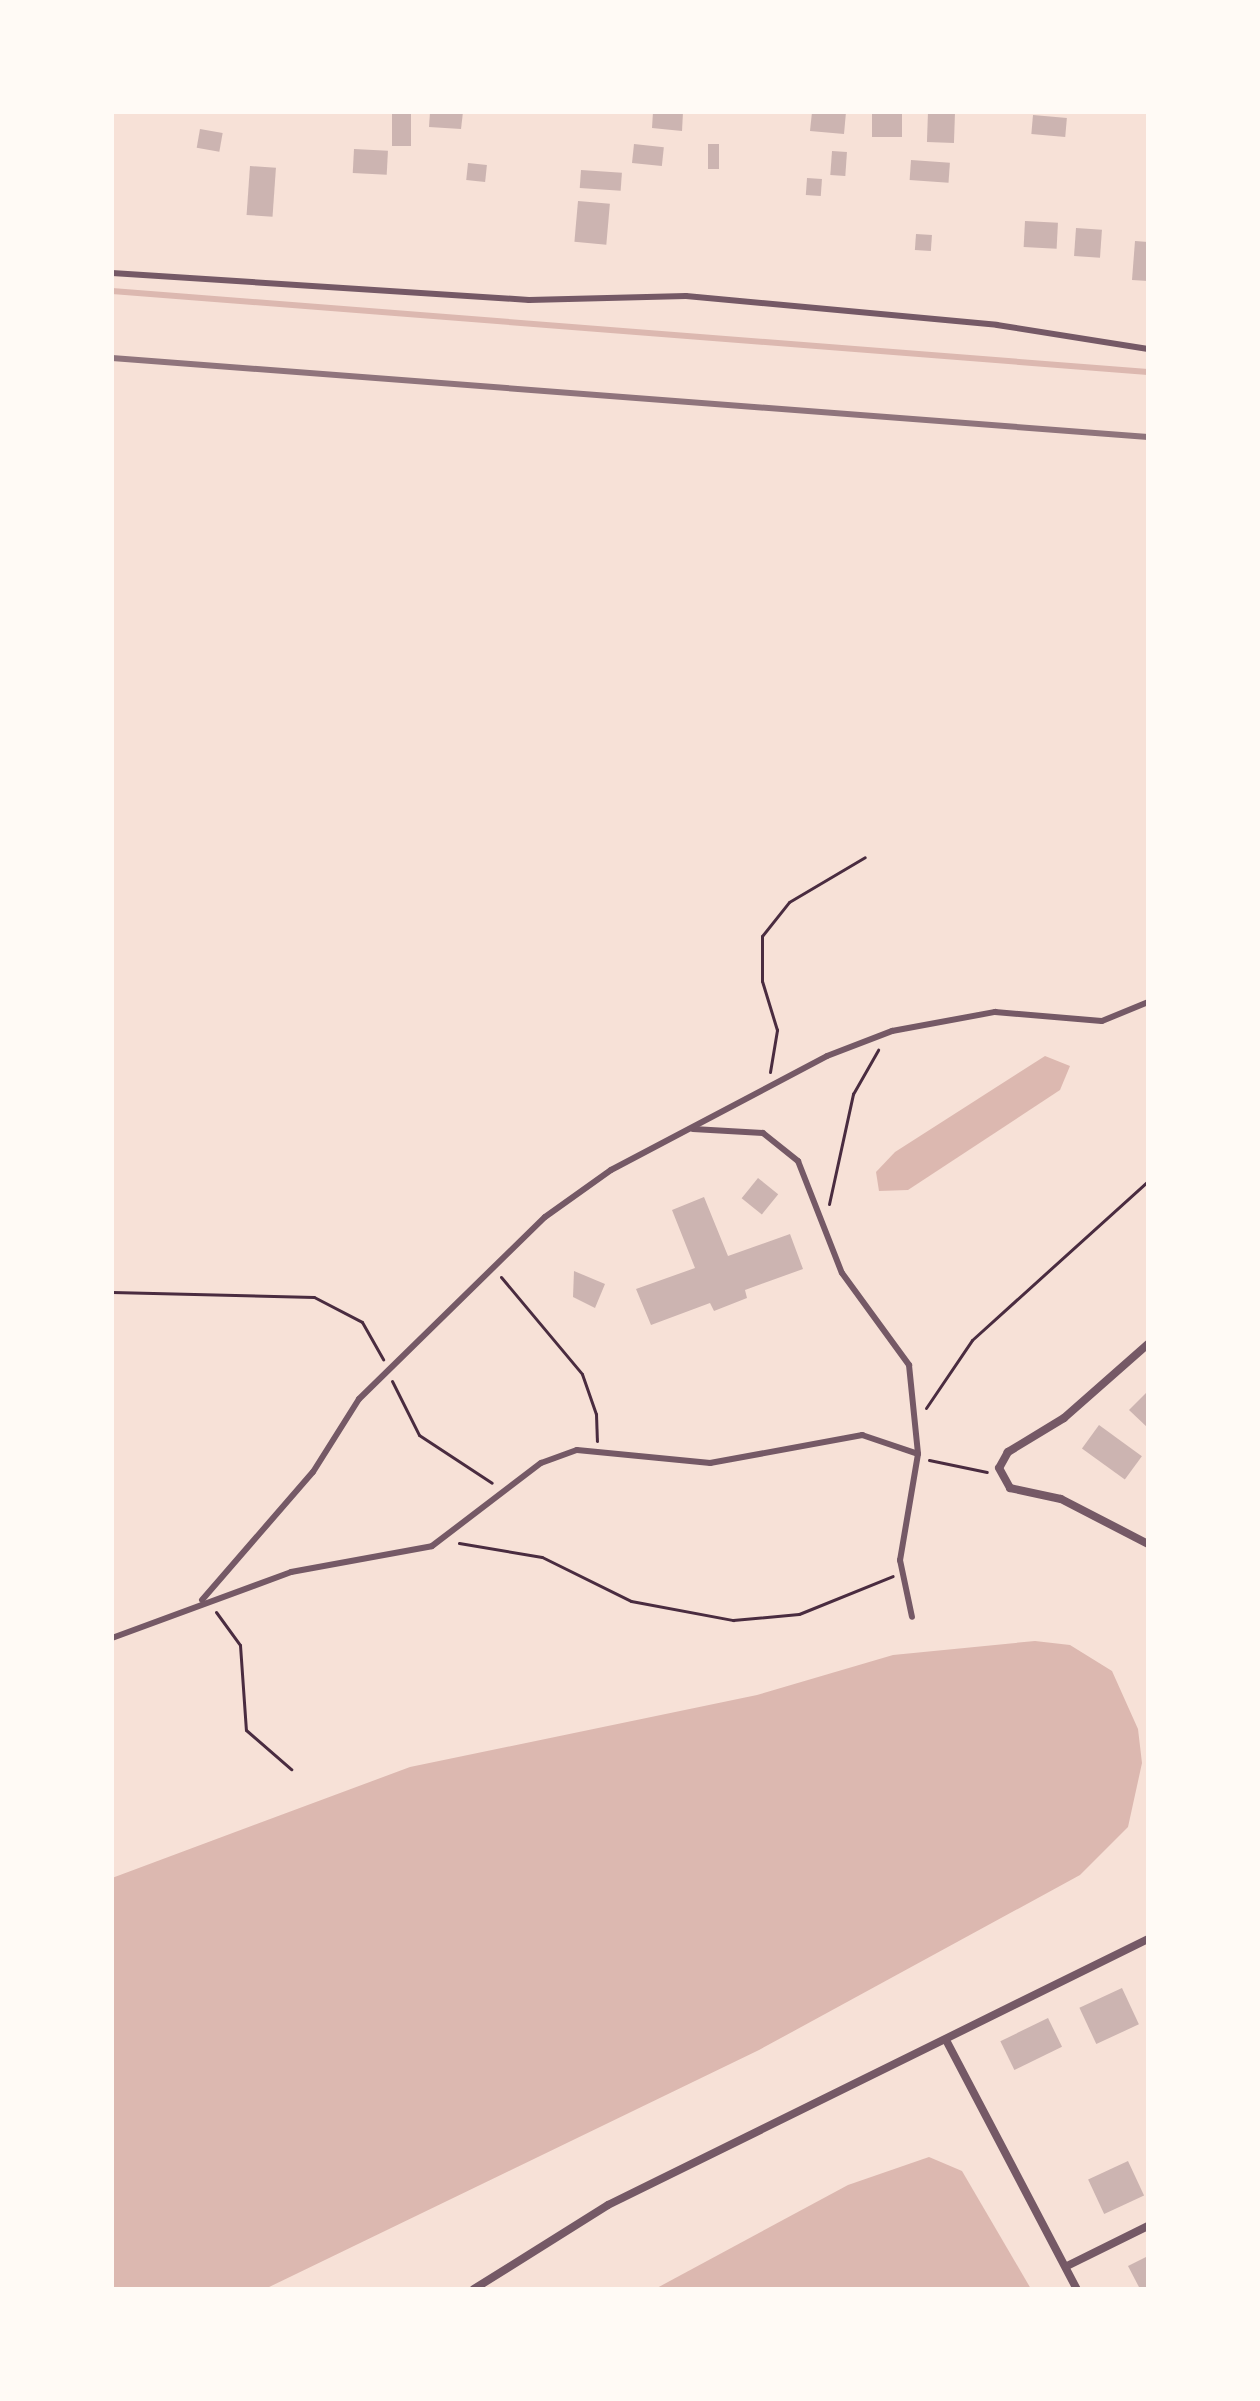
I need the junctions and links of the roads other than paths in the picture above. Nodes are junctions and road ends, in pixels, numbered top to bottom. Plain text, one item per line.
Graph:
1 (112, 273) edge
2 (1148, 349) edge
3 (1148, 1002) edge
4 (688, 1129) junction
5 (1148, 1344) edge
6 (918, 1454) junction
7 (1148, 1544) edge
8 (202, 1600) junction
9 (912, 1617) dead end
10 (112, 1638) edge
11 (1148, 1939) edge
12 (946, 2040) junction
13 (1148, 2226) edge
14 (1067, 2266) junction
15 (474, 2289) edge
16 (1077, 2289) edge

1 - 2 lane
3 - 4 lane
4 - 6 lane
4 - 8 lane
5 - 7 street
6 - 8 lane
6 - 9 lane
8 - 10 lane
11 - 12 street
12 - 14 street
12 - 15 street
13 - 14 street
14 - 16 street

